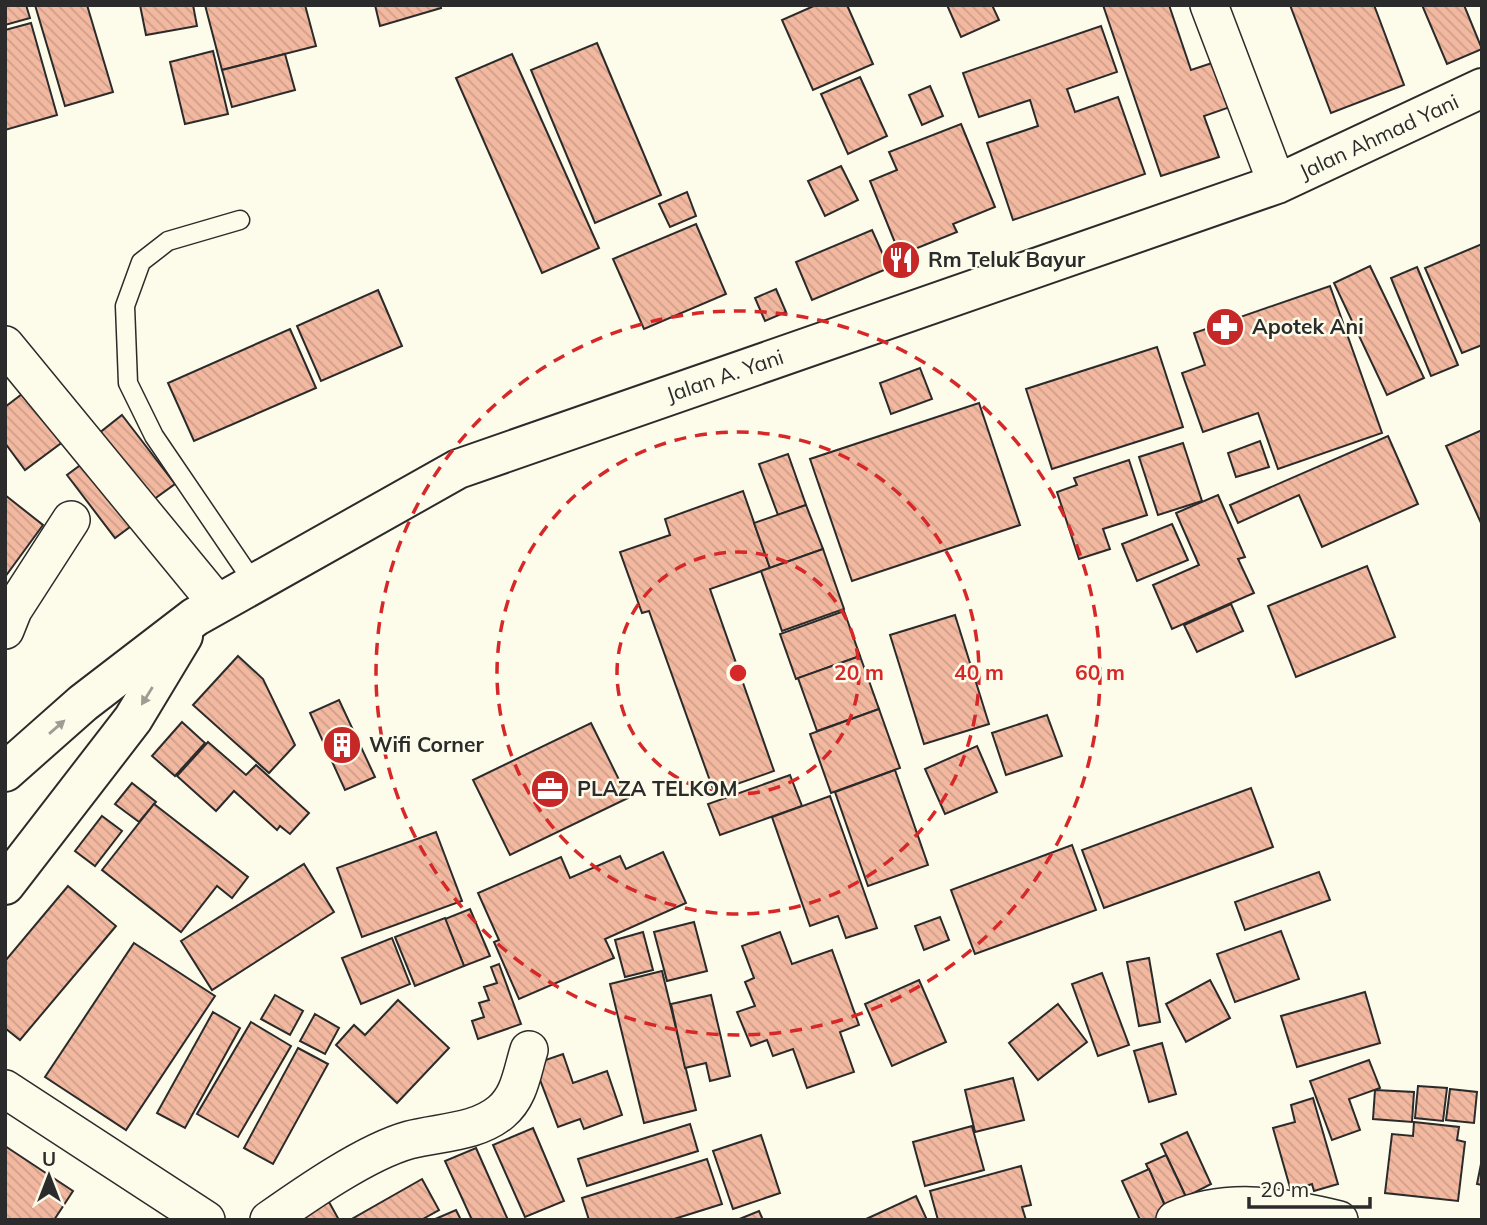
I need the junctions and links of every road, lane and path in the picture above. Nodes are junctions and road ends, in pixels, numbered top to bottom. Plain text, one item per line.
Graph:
1 (1209, 5) edge
2 (1482, 88) edge
3 (1277, 184) junction
4 (240, 220) dead end
5 (5, 345) edge
6 (71, 520) dead end
7 (254, 583) junction
8 (206, 610) junction
9 (5, 630) edge
10 (5, 772) edge
11 (5, 886) edge
12 (528, 1050) dead end
13 (5, 1089) edge
14 (206, 1220) edge
15 (269, 1220) edge
16 (1175, 1220) edge
17 (1339, 1220) edge

1 - 3 street
2 - 3 highway, Jalan Ahmad Yani
3 - 7 highway, Jalan A. Yani
4 - 7 lane
5 - 8 street
6 - 9 street
7 - 8 highway, Jalan A. Yani
10 -> 8 highway, Jalan A. Yani
8 -> 11 highway
12 - 15 street
13 - 14 street
16 - 17 street

